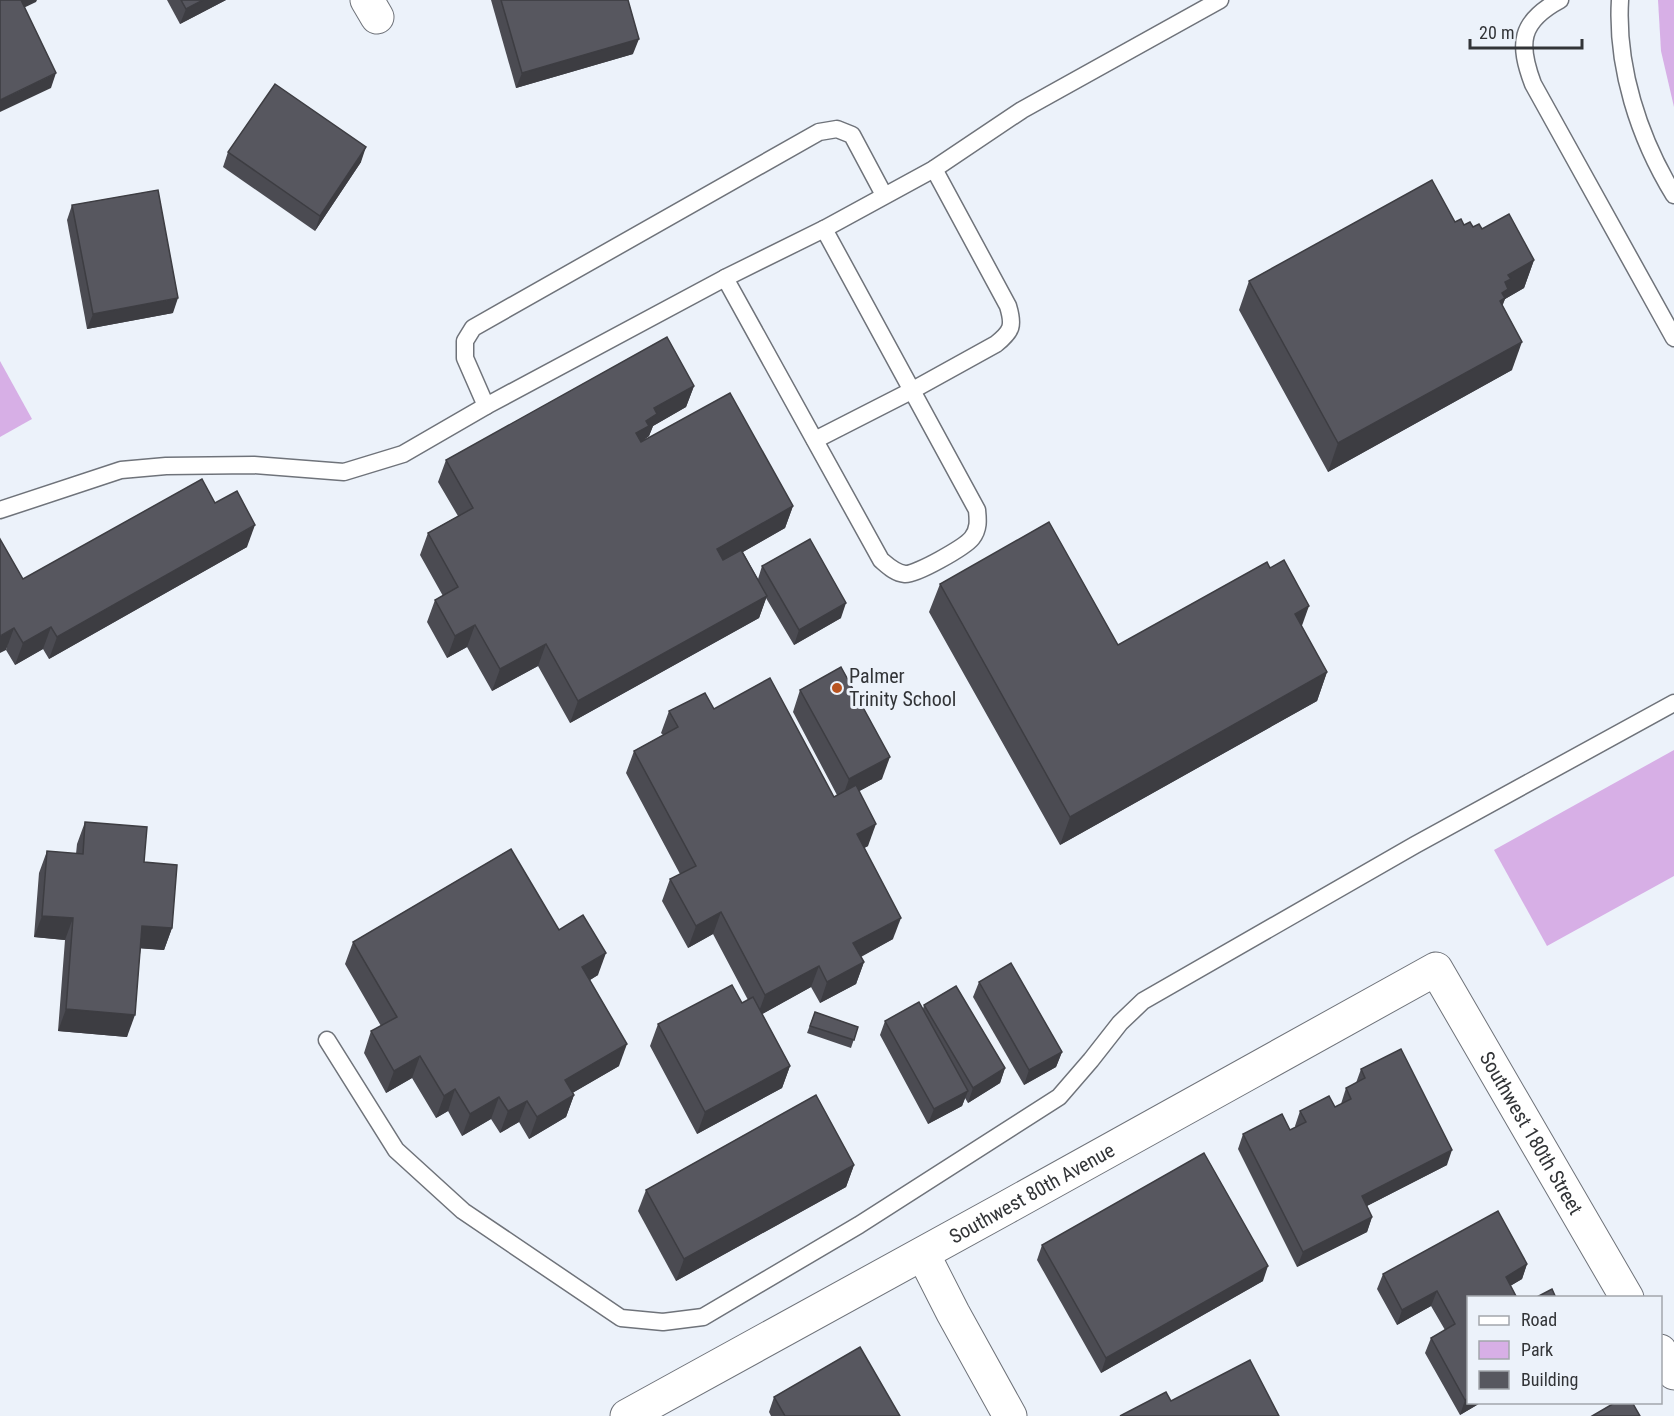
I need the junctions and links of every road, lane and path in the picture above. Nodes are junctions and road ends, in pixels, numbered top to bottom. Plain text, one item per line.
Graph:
1 (1220, 0) edge
2 (1560, 0) edge
3 (1620, 0) edge
4 (934, 169) junction
5 (884, 195) junction
6 (1674, 195) edge
7 (824, 229) junction
8 (725, 279) junction
9 (1674, 338) edge
10 (911, 391) junction
11 (486, 406) junction
12 (815, 440) junction
13 (0, 510) edge
14 (1674, 703) edge
15 (1436, 969) joint
16 (327, 1040) dead end
17 (923, 1254) junction
18 (1626, 1296) edge
19 (1662, 1354) edge
20 (1674, 1373) edge
21 (627, 1416) edge
22 (1010, 1416) edge

1 - 4 lane
2 - 9 lane
3 - 6 lane
4 - 5 lane
4 - 10 lane
5 - 7 lane
5 - 11 lane
7 - 8 lane
7 - 10 lane
8 - 11 lane
8 - 12 lane
10 - 12 lane
10 - 12 lane
11 - 13 lane
14 - 16 lane
15 - 17 street, Southwest 80th Avenue
15 - 18 street, Southwest 180th Street
17 - 21 street, Southwest 80th Avenue
17 - 22 street
19 - 20 street

